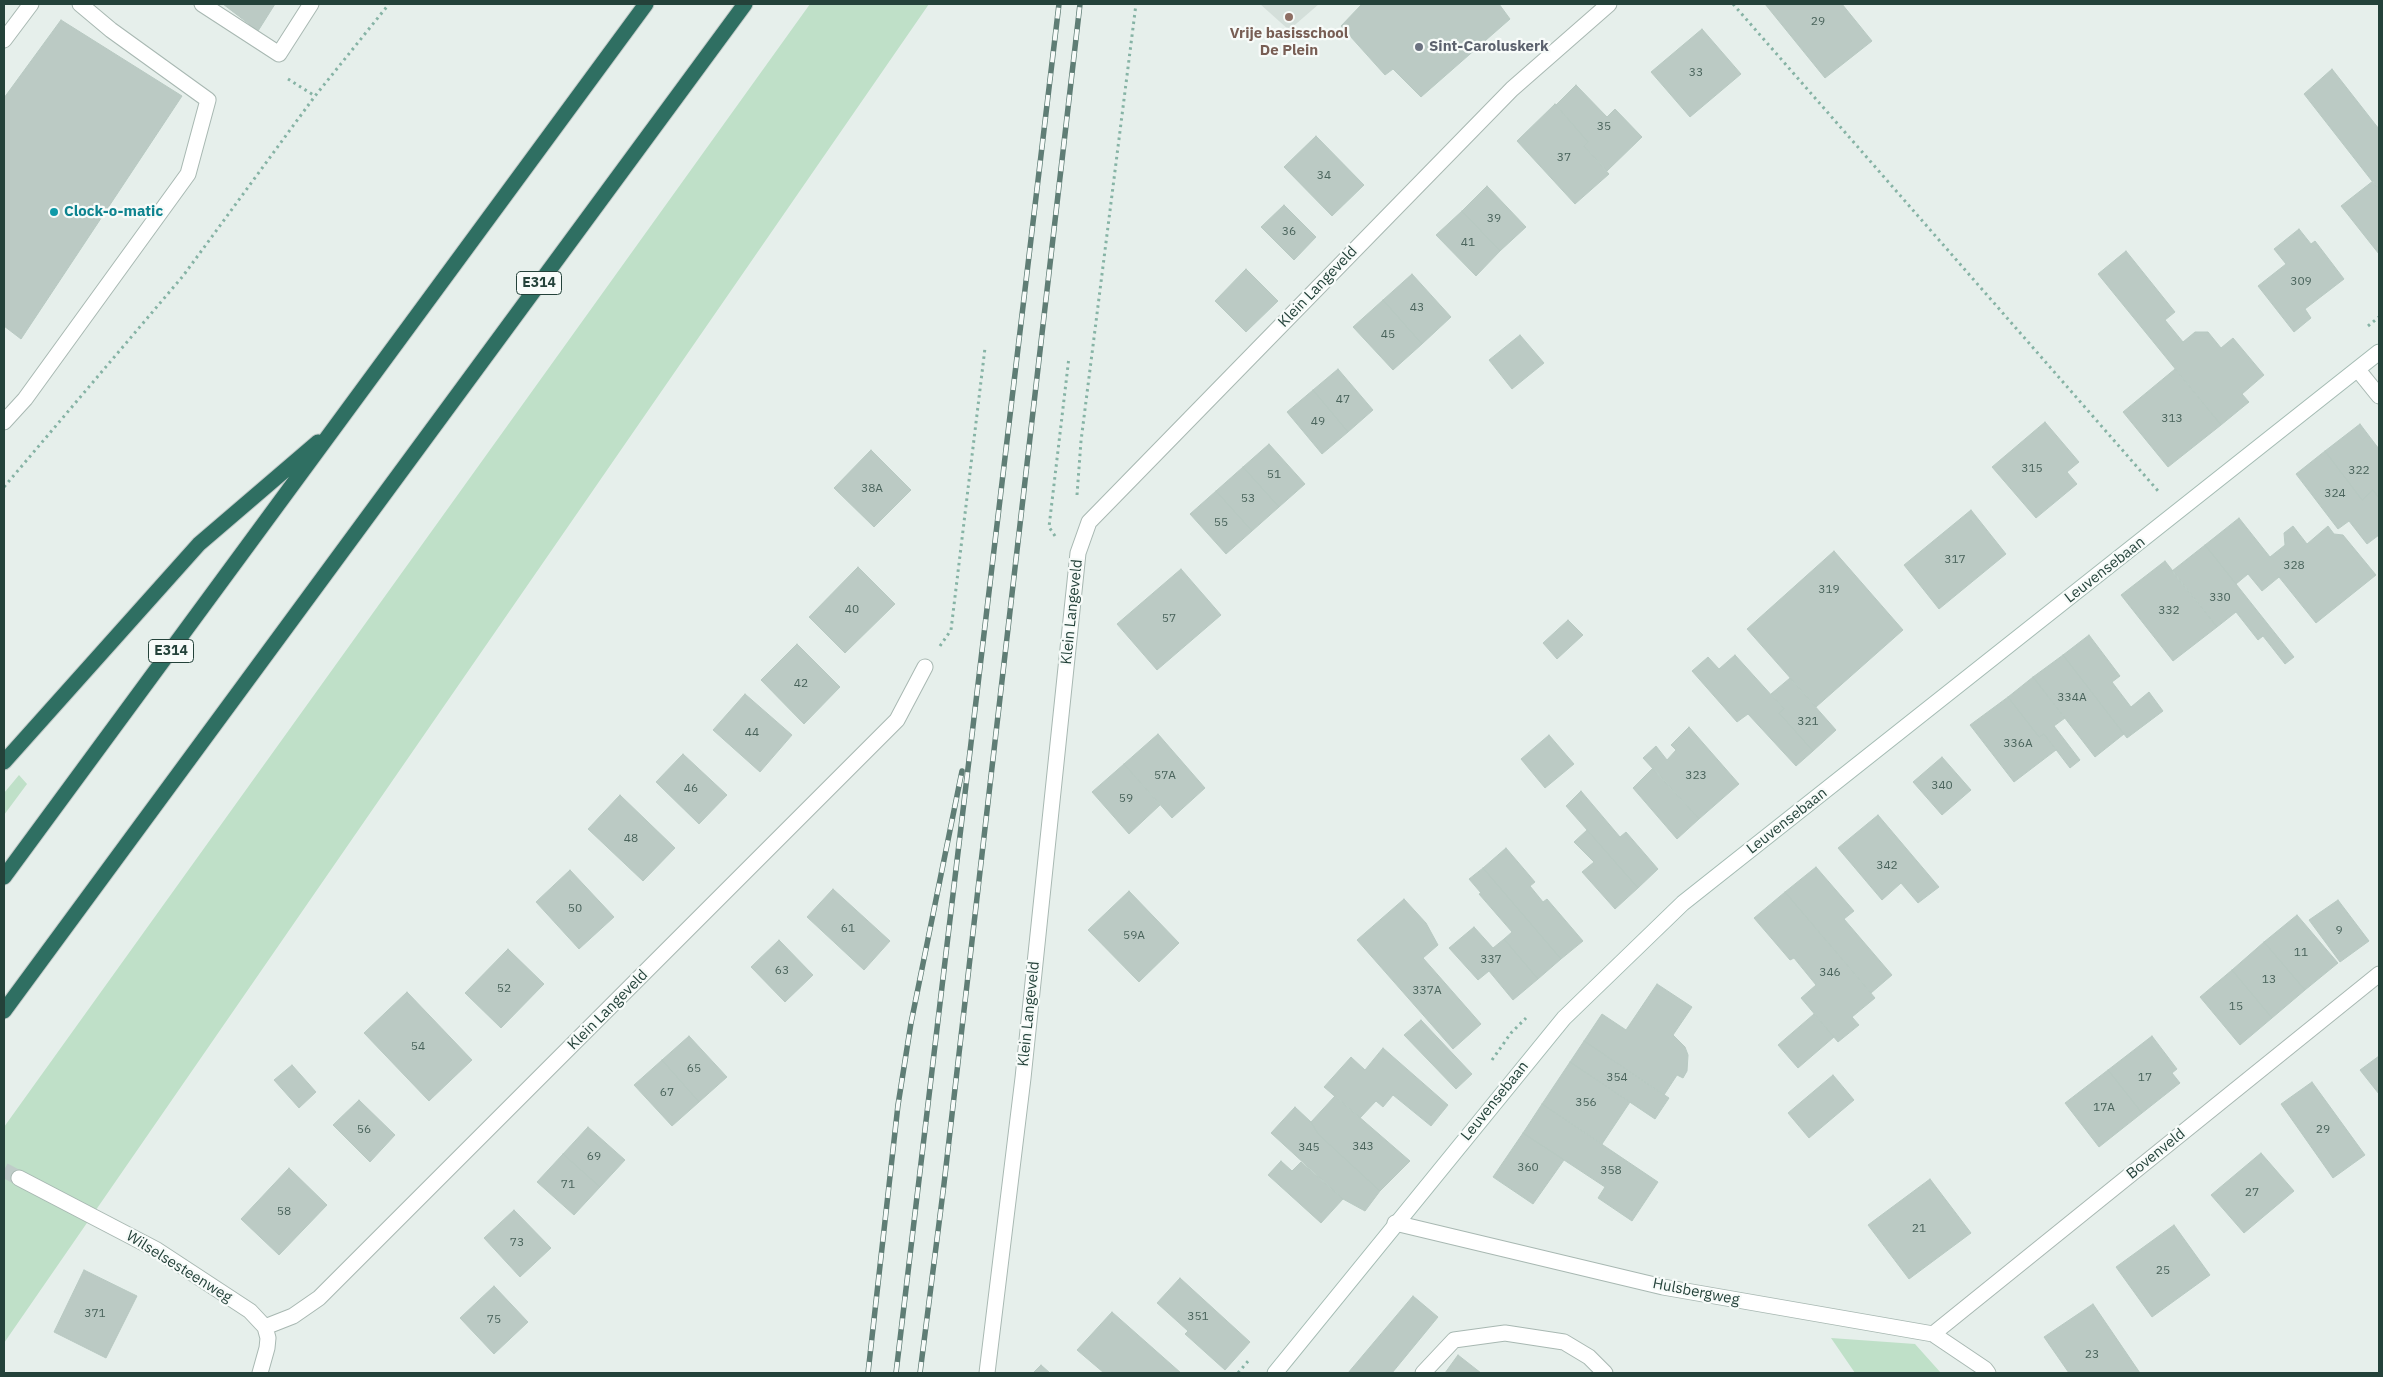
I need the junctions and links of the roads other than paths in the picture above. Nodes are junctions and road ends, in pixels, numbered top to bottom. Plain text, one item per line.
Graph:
1 (31, 4) edge
2 (80, 4) edge
3 (202, 4) edge
4 (311, 4) edge
5 (646, 4) edge
6 (745, 4) edge
7 (1609, 4) edge
8 (4, 40) edge
9 (2379, 352) edge
10 (2358, 370) junction
11 (2379, 396) edge
12 (4, 422) edge
13 (338, 425) junction
14 (925, 667) road end
15 (4, 762) edge
16 (4, 877) edge
17 (2379, 974) edge
18 (4, 1011) edge
19 (19, 1178) tunnel mouth
20 (1394, 1223) junction
21 (265, 1327) junction
22 (1933, 1334) junction
23 (260, 1373) edge
24 (987, 1373) edge
25 (1275, 1373) edge
26 (1422, 1373) edge
27 (1605, 1373) edge
28 (1988, 1373) edge

1 - 8 street
2 - 12 street
3 - 4 street
5 - 13 highway, E314
6 - 18 highway, E314
7 - 24 street, Klein Langeveld
9 - 10 street, Leuvensebaan
10 - 11 street
10 - 20 street, Leuvensebaan
13 - 15 highway
13 - 16 highway, E314
14 - 21 street, Klein Langeveld
17 - 22 street, Bovenveld
19 - 21 street, Wilselsesteenweg
20 - 22 street, Hulsbergweg
20 - 25 street, Leuvensebaan
21 - 23 street
22 - 28 street, Hulsbergweg
26 - 27 street

